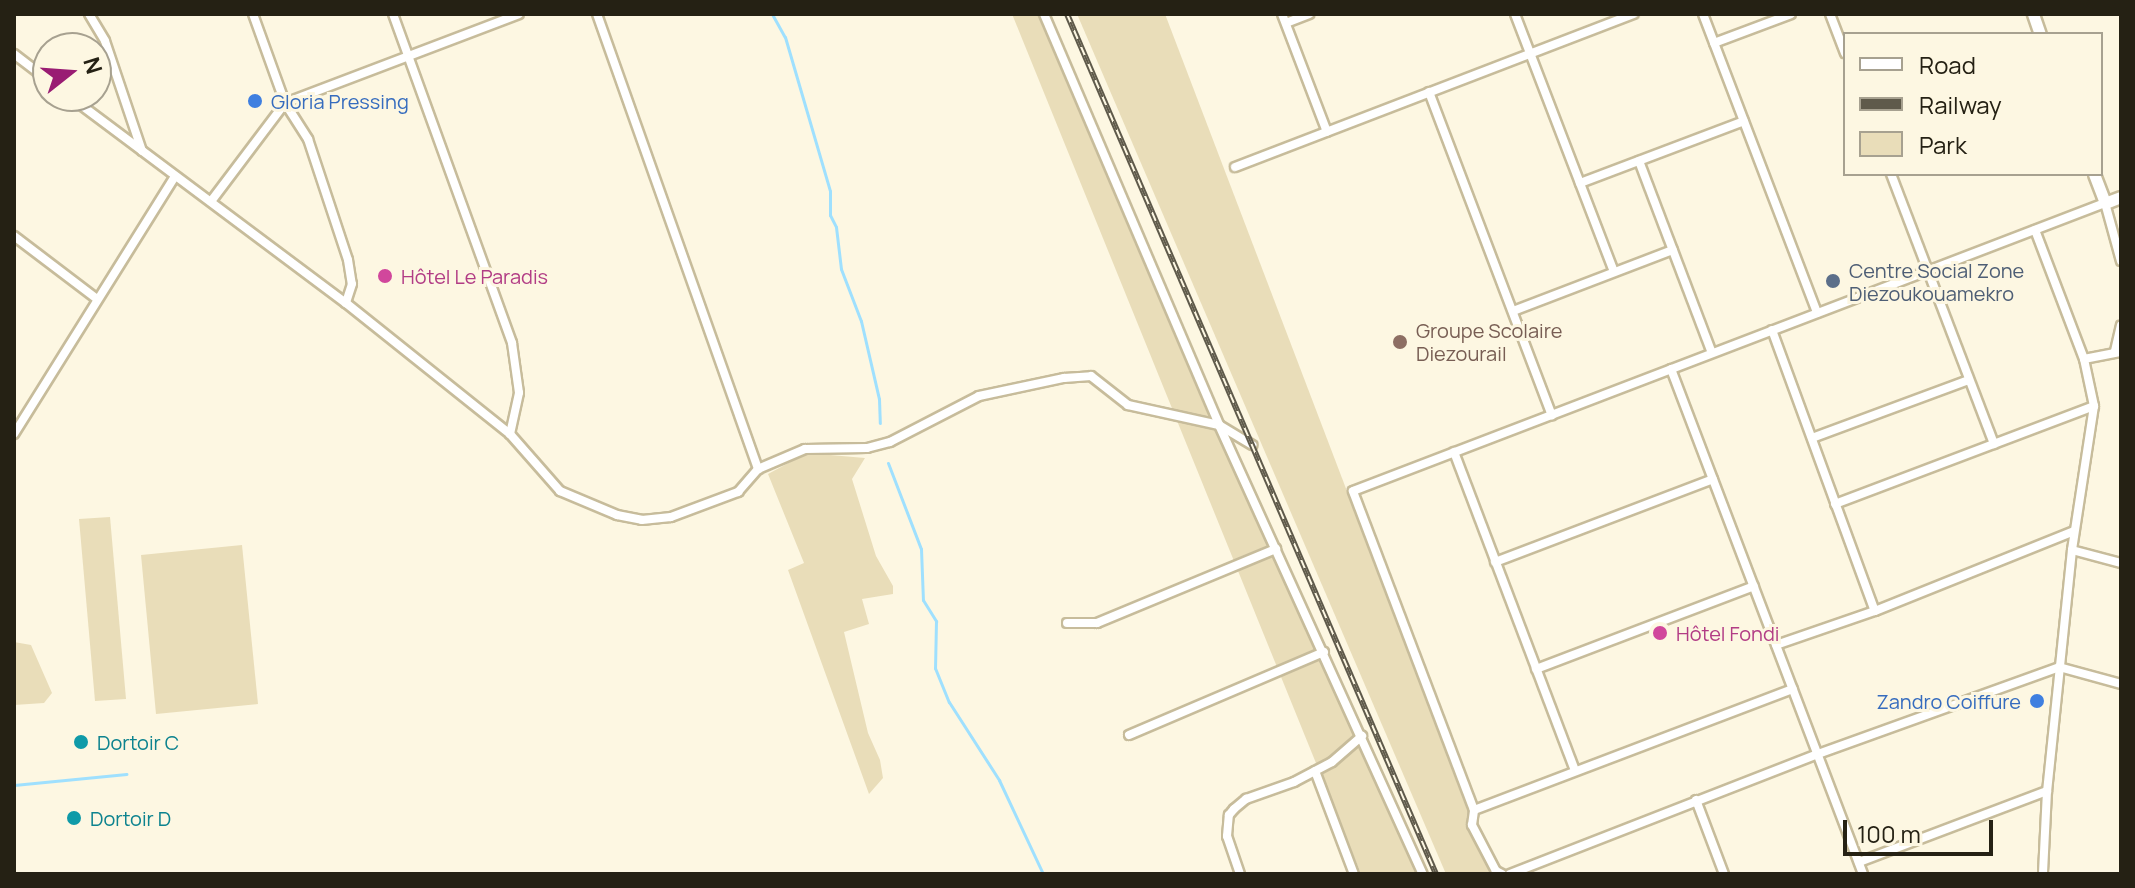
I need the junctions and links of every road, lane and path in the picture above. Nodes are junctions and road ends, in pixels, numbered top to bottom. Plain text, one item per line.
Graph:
1 (89, 14) edge
2 (253, 14) edge
3 (393, 14) edge
4 (519, 14) edge
5 (597, 14) edge
6 (1044, 14) edge
7 (1309, 14) edge
8 (1515, 14) edge
9 (1634, 14) edge
10 (1703, 14) edge
11 (1791, 14) edge
12 (1830, 14) edge
13 (1284, 18) edge
14 (1714, 43) junction
15 (1843, 48) edge
16 (14, 54) edge
17 (407, 54) junction
18 (1531, 54) junction
19 (32, 68) edge
20 (1429, 92) junction
21 (285, 103) junction
22 (90, 112) edge
23 (1744, 121) junction
24 (1327, 132) junction
25 (143, 152) junction
26 (1639, 161) junction
27 (1235, 167) dead end
28 (175, 176) junction
29 (1892, 176) edge
30 (2095, 176) edge
31 (1580, 183) junction
32 (2121, 197) edge
33 (212, 200) junction
34 (2105, 203) junction
35 (2035, 230) junction
36 (14, 236) edge
37 (1673, 250) junction
38 (2121, 261) edge
39 (1928, 271) junction
40 (1614, 272) junction
41 (97, 299) junction
42 (346, 303) junction
43 (1513, 311) junction
44 (1817, 313) junction
45 (2121, 326) edge
46 (1772, 330) junction
47 (2118, 351) edge
48 (1712, 353) junction
49 (2084, 359) junction
50 (1671, 369) junction
51 (1969, 380) junction
52 (2094, 406) junction
53 (14, 413) edge
54 (1552, 415) junction
55 (23, 420) junction
56 (1219, 425) junction
57 (14, 434) edge
58 (510, 434) junction
59 (1812, 438) junction
60 (1994, 444) junction
61 (1252, 445) dead end
62 (1454, 452) junction
63 (758, 469) junction
64 (1713, 479) junction
65 (1835, 504) junction
66 (2074, 531) junction
67 (1276, 549) junction
68 (2072, 550) junction
69 (1495, 562) junction
70 (2121, 563) edge
71 (1754, 586) junction
72 (1875, 611) junction
73 (1067, 623) dead end
74 (1776, 645) junction
75 (1324, 652) junction
76 (2059, 667) junction
77 (1536, 669) junction
78 (2121, 684) edge
79 (1793, 689) junction
80 (1129, 735) dead end
81 (1362, 736) junction
82 (1818, 754) junction
83 (1315, 771) junction
84 (1575, 771) junction
85 (2047, 791) junction
86 (1696, 800) junction
87 (1474, 810) junction
88 (1859, 862) junction
89 (1240, 874) edge
90 (1354, 874) edge
91 (1423, 874) edge
92 (1502, 874) edge
93 (1510, 874) edge
94 (1724, 874) edge
95 (1863, 874) edge
96 (2043, 874) edge

1 - 25 street
2 - 21 street
3 - 17 street
4 - 17 street
5 - 63 street
6 - 56 street
7 - 13 street
8 - 18 street
9 - 18 street
10 - 14 street
11 - 14 street
12 - 15 street
13 - 24 street
14 - 23 street
16 - 19 street
17 - 21 street
17 - 58 street
18 - 20 street
18 - 31 street
20 - 24 street
20 - 43 street
21 - 33 street
21 - 42 street
22 - 25 street
23 - 26 street
23 - 44 street
24 - 27 street
25 - 28 street
26 - 31 street
26 - 37 street
28 - 33 street
28 - 41 street
29 - 39 street
30 - 34 street
31 - 40 street
32 - 34 street
33 - 42 street
34 - 35 street
34 - 38 street
35 - 39 street
35 - 49 street
36 - 41 street
37 - 40 street
37 - 48 street
39 - 44 street
39 - 51 street
40 - 43 street
41 - 55 street
42 - 58 street
43 - 54 street
44 - 46 street
45 - 47 street
46 - 48 street
46 - 59 street
47 - 49 street
48 - 50 street
49 - 52 street
50 - 54 street
50 - 64 street
51 - 59 street
51 - 60 street
52 - 60 street
52 - 66 street
53 - 55 street
54 - 62 street
55 - 57 street
56 - 61 street
56 - 63 street
56 - 67 street
58 - 63 street
59 - 65 street
60 - 65 street
62 - 69 street
62 - 87 street
64 - 69 street
64 - 71 street
65 - 72 street
66 - 68 street
66 - 72 street
67 - 73 street
67 - 75 street
68 - 70 street
68 - 76 street
69 - 77 street
71 - 74 street
71 - 77 street
72 - 74 street
74 - 79 street
75 - 80 street
75 - 81 street
76 - 78 street
76 - 82 street
76 - 85 street
77 - 84 street
79 - 82 street
79 - 84 street
81 - 83 street
81 - 91 street
82 - 86 street
82 - 88 street
83 - 89 street
83 - 90 street
84 - 87 street
85 - 88 street
85 - 96 street
86 - 93 street
86 - 94 street
87 - 92 street
88 - 95 street

